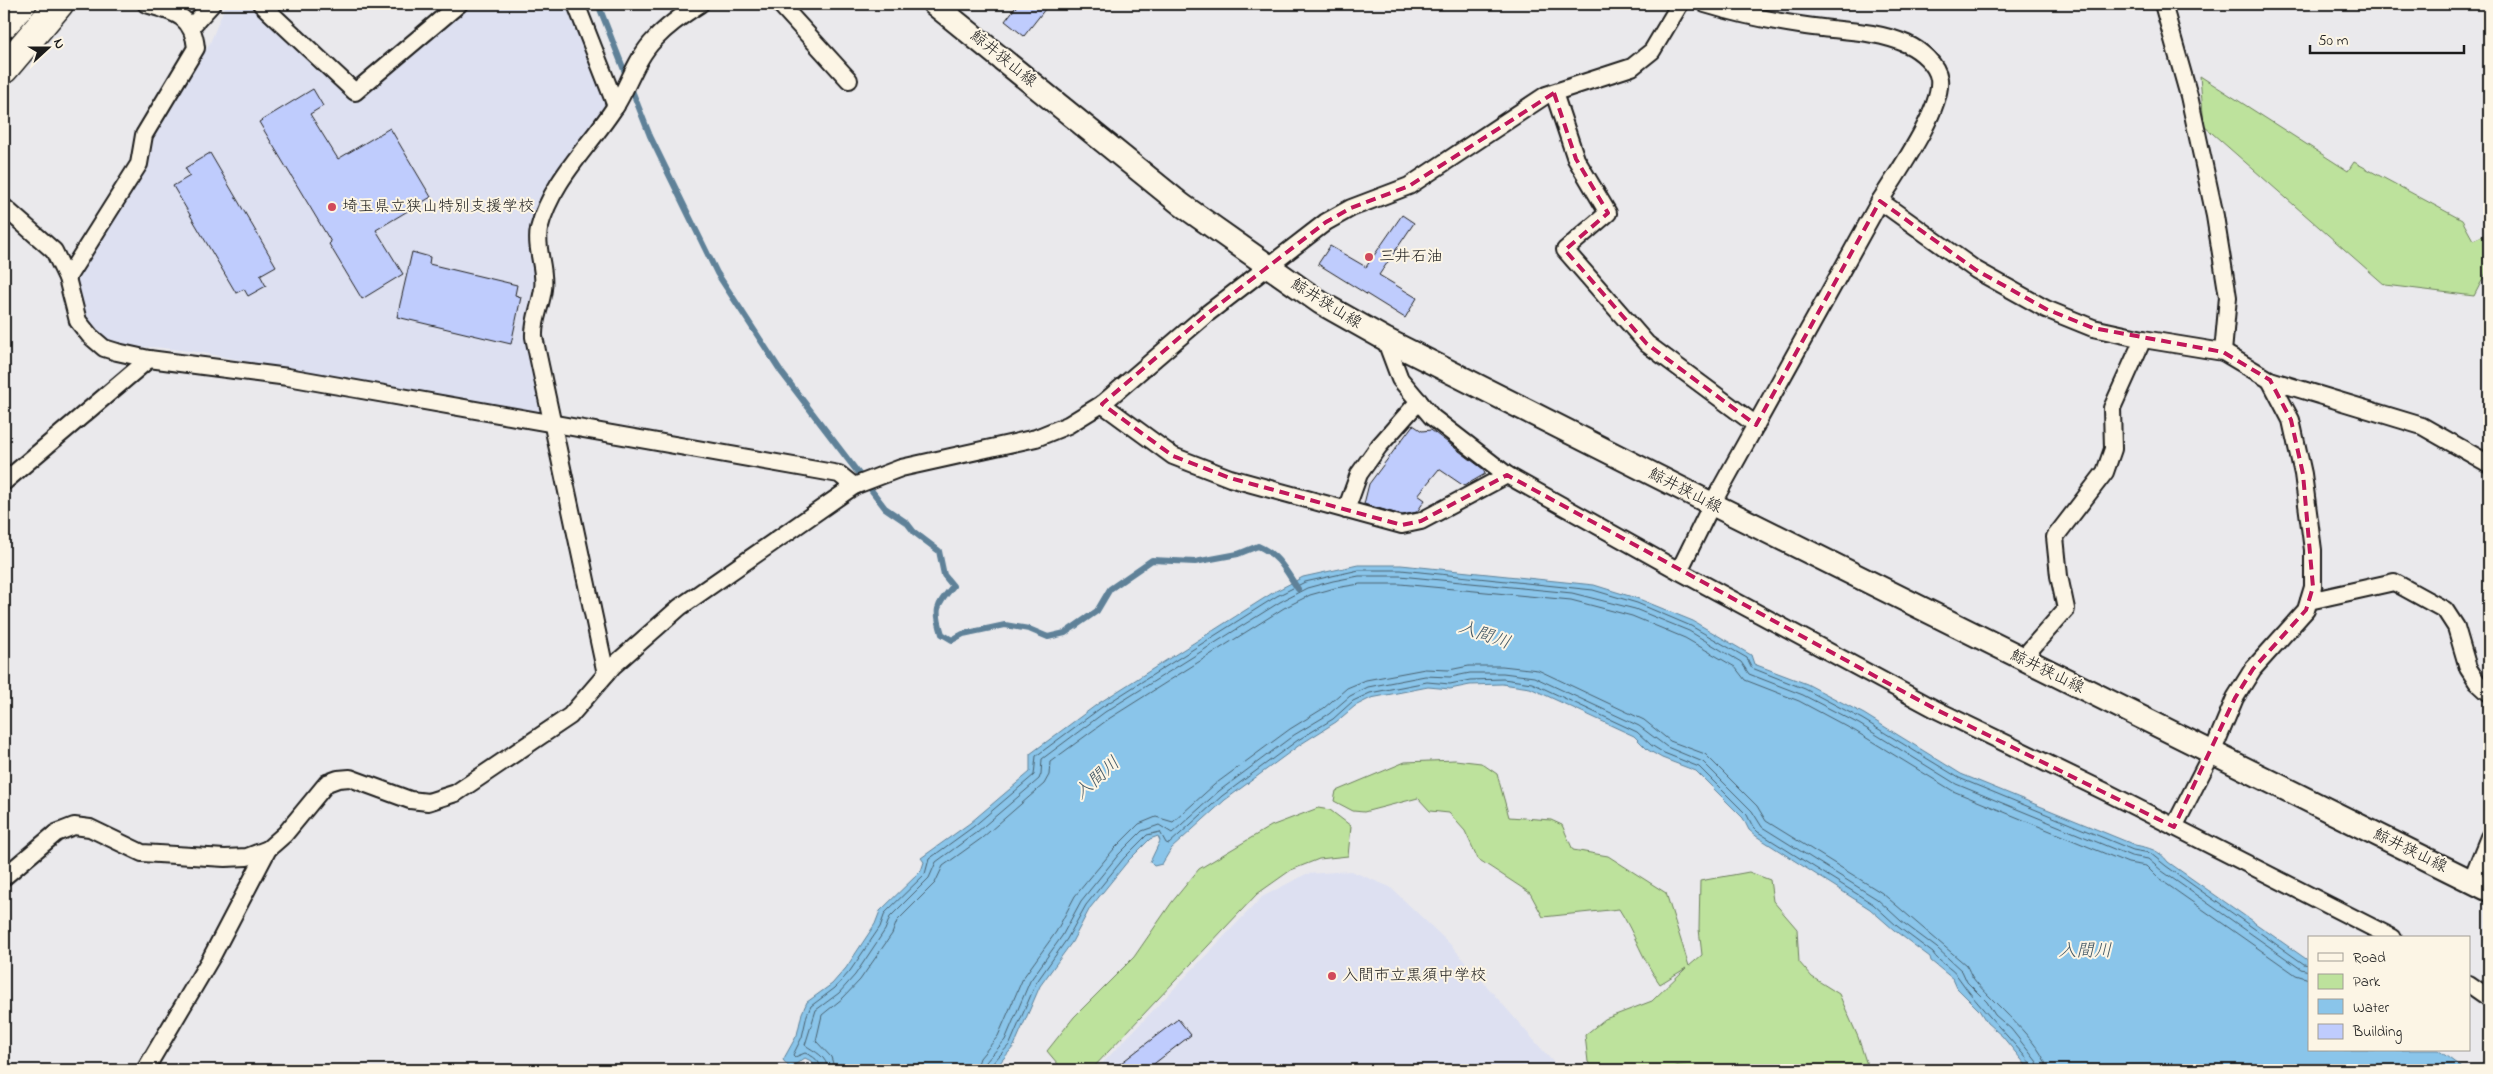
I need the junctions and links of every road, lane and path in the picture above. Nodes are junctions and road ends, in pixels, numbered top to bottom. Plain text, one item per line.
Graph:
1 (22, 4) edge
2 (60, 4) edge
3 (146, 4) edge
4 (212, 4) edge
5 (261, 4) edge
6 (459, 4) edge
7 (576, 4) edge
8 (700, 4) edge
9 (780, 4) edge
10 (934, 4) edge
11 (1680, 4) edge
12 (1705, 4) edge
13 (2163, 4) edge
14 (4, 24) edge
15 (191, 27) junction
16 (4, 69) edge
17 (849, 80) dead end
18 (1554, 92) junction
19 (616, 106) junction
20 (1880, 201) junction
21 (4, 207) edge
22 (1268, 267) junction
23 (67, 278) junction
24 (2142, 339) junction
25 (1386, 340) junction
26 (2223, 352) junction
27 (149, 359) junction
28 (2270, 380) junction
29 (1419, 401) junction
30 (1102, 404) junction
31 (553, 424) junction
32 (1756, 426) junction
33 (2489, 464) edge
34 (1508, 475) junction
35 (4, 482) edge
36 (854, 486) junction
37 (1712, 504) junction
38 (1346, 510) junction
39 (1679, 571) junction
40 (2309, 601) junction
41 (2022, 660) junction
42 (606, 674) junction
43 (2489, 693) edge
44 (2212, 752) junction
45 (2174, 827) junction
46 (2489, 837) edge
47 (268, 849) junction
48 (4, 877) edge
49 (2480, 886) edge
50 (2390, 936) edge
51 (2470, 985) edge
52 (2489, 998) edge
53 (144, 1070) edge

1 - 14 highway
2 - 16 highway
3 - 15 street
4 - 15 street
5 - 6 street
7 - 19 street
8 - 19 street
9 - 17 street
10 - 22 main road, 鯨井狭山線
11 - 18 street
12 - 20 street
13 - 26 street
15 - 23 street
18 - 22 street
18 - 32 street
19 - 31 street
20 - 24 street
20 - 32 street
21 - 23 street
22 - 25 main road, 鯨井狭山線
22 - 30 street
23 - 27 street
24 - 26 street
24 - 41 street
25 - 29 street
25 - 37 main road, 鯨井狭山線
26 - 28 street
27 - 31 street
27 - 35 street
28 - 33 street
28 - 40 street
29 - 34 street
29 - 38 street
30 - 36 street
30 - 38 street
31 - 36 street
31 - 42 street
32 - 37 street
34 - 38 street
34 - 39 street
36 - 42 street
37 - 39 street
37 - 41 main road, 鯨井狭山線
39 - 45 street
40 - 43 street
40 - 44 street
41 - 44 main road, 鯨井狭山線
42 - 47 street
44 - 45 street
44 - 49 main road, 鯨井狭山線
45 - 50 street
46 - 49 street
47 - 48 street
47 - 53 street
51 - 52 street

